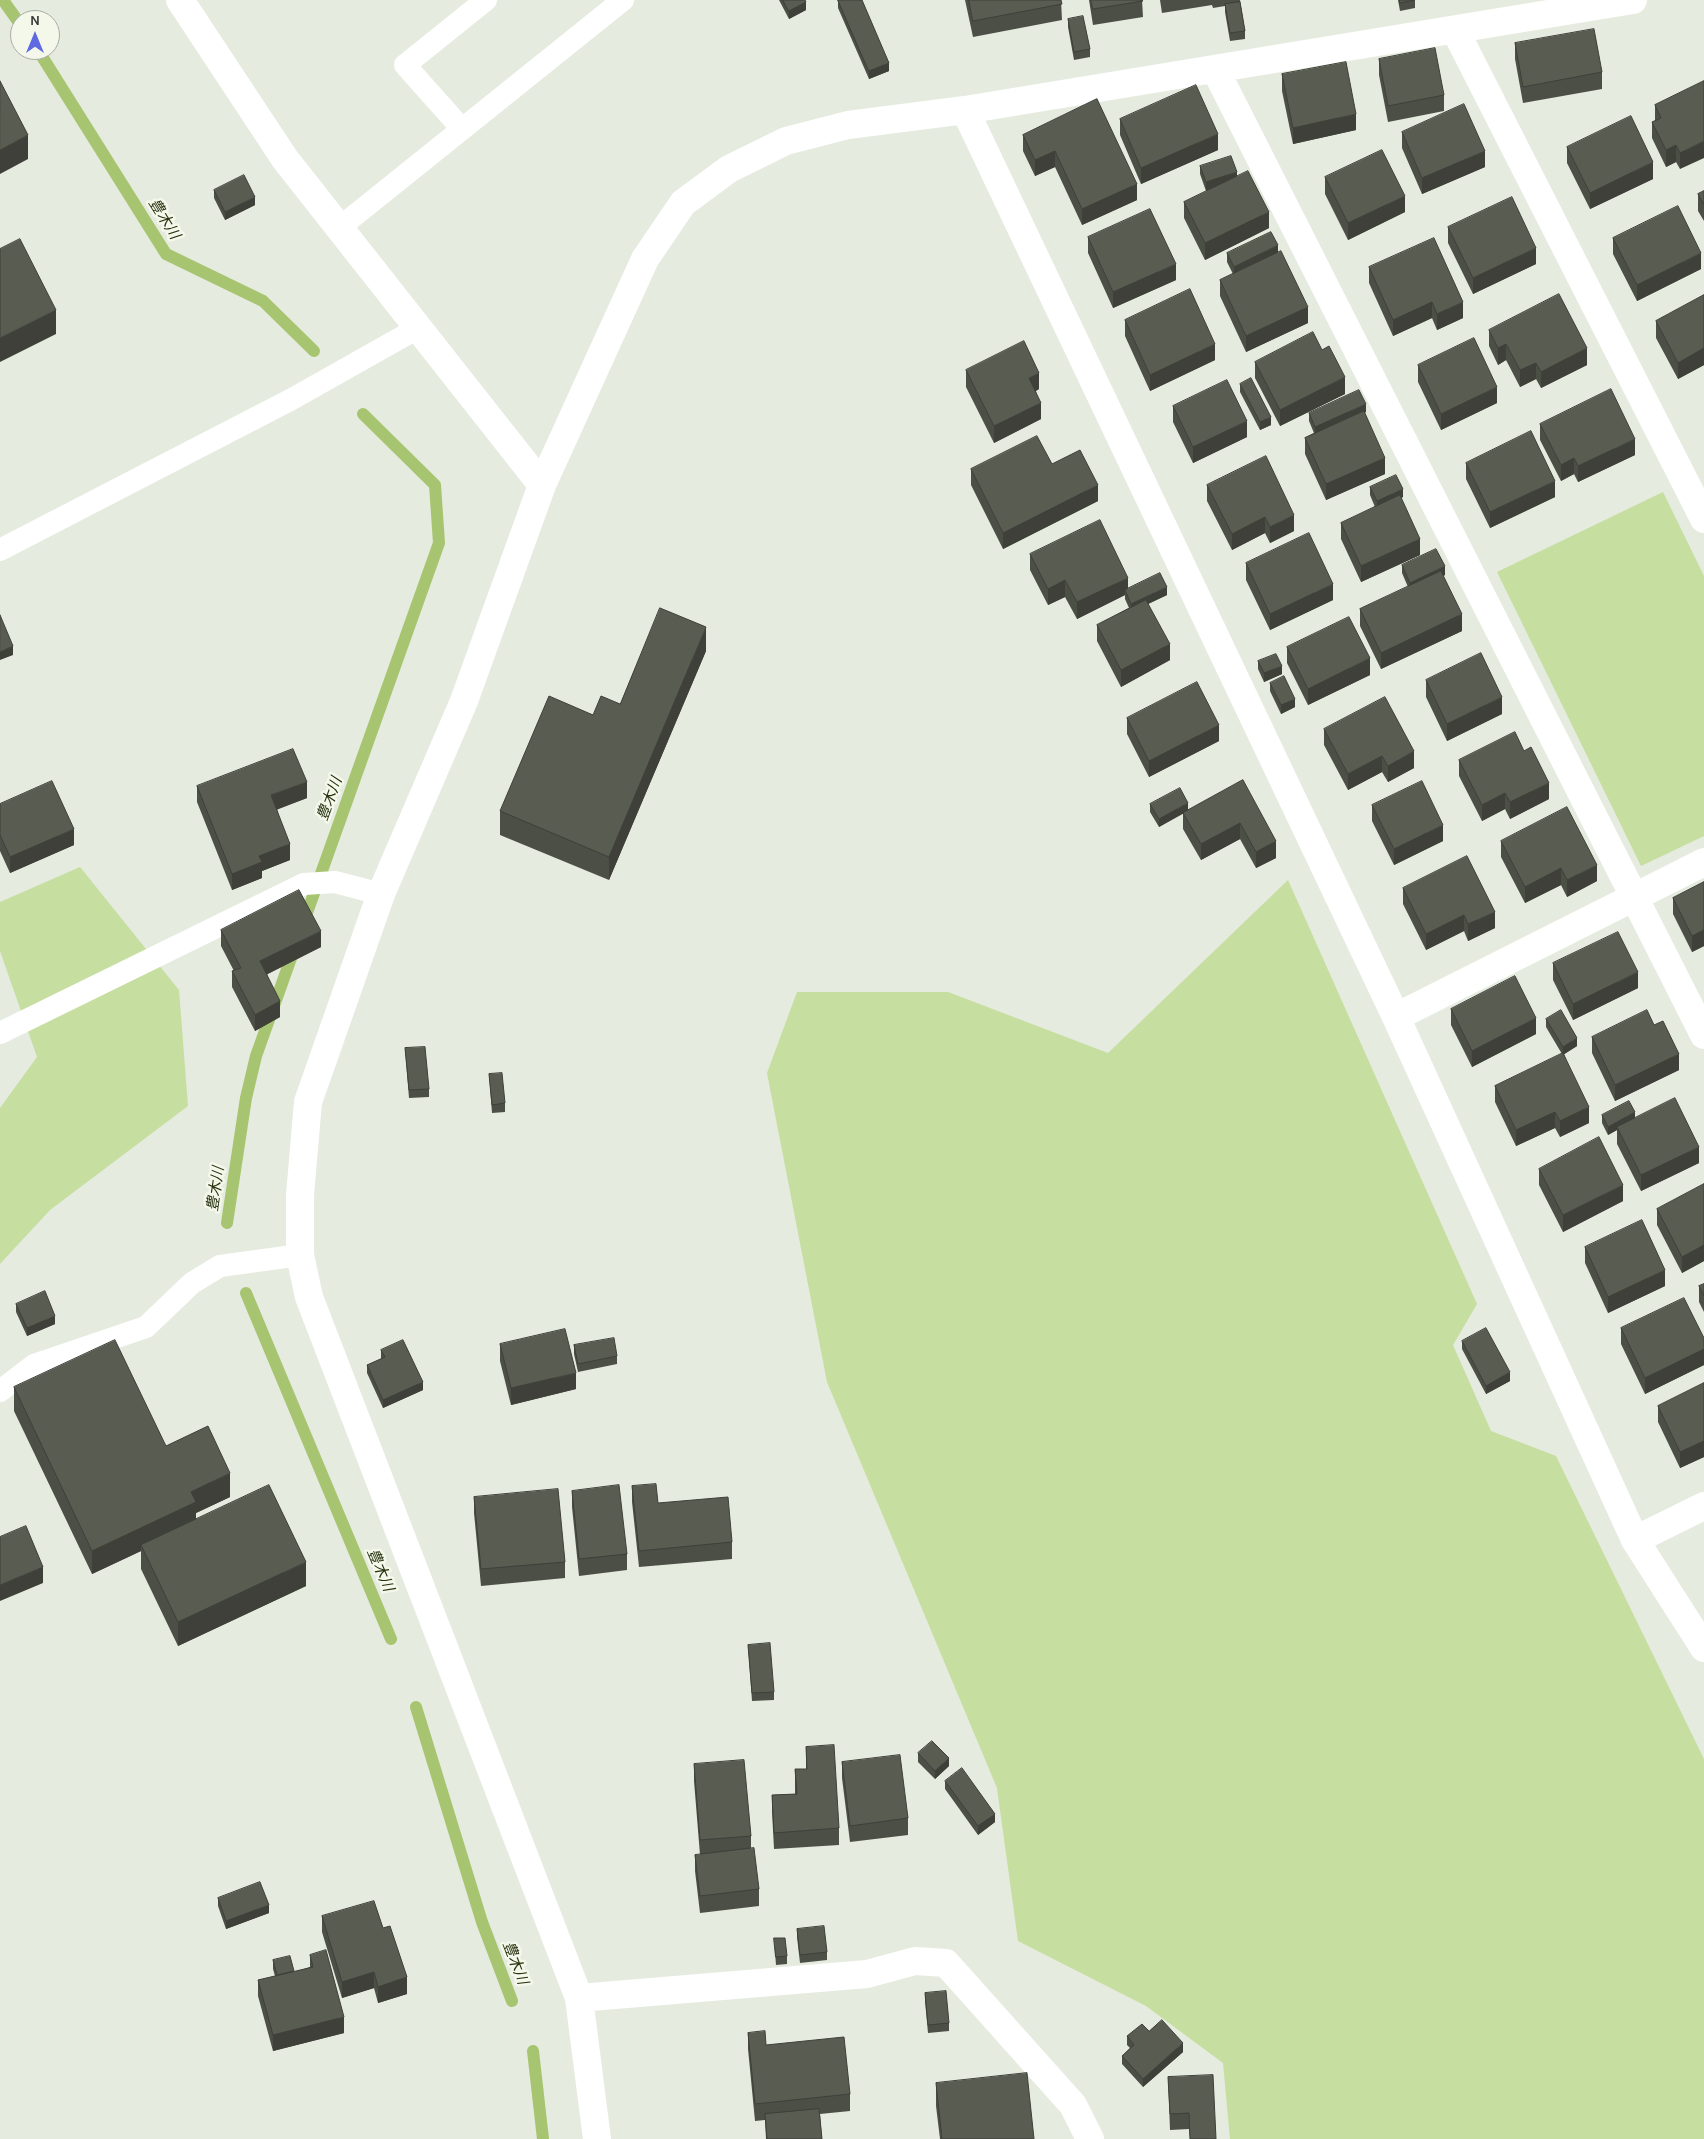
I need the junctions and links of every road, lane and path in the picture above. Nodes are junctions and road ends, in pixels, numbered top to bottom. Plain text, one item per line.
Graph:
1 (180, 0) edge
2 (486, 0) edge
3 (623, 0) edge
4 (1632, 0) edge
5 (1455, 30) junction
6 (1215, 69) junction
7 (965, 110) junction
8 (462, 129) junction
9 (338, 228) junction
10 (418, 328) junction
11 (542, 485) junction
12 (1704, 519) edge
13 (0, 550) edge
14 (1704, 862) edge
15 (381, 894) junction
16 (1633, 897) junction
17 (1396, 1016) junction
18 (0, 1033) edge
19 (1704, 1035) edge
20 (300, 1255) junction
21 (0, 1391) edge
22 (1704, 1506) edge
23 (1635, 1540) junction
24 (1704, 1648) edge
25 (580, 1998) junction
26 (598, 2139) edge
27 (1090, 2139) edge

1 - 9 street
2 - 8 lane
3 - 8 lane
4 - 5 street
5 - 6 street
5 - 12 street
6 - 7 street
6 - 16 street
7 - 11 street
7 - 17 street
8 - 9 lane
9 - 10 street
10 - 11 street
10 - 13 lane
11 - 15 street
14 - 16 street
15 - 18 lane
15 - 20 street
16 - 17 street
16 - 19 street
17 - 23 street
20 - 21 lane
20 - 25 street
22 - 23 street
23 - 24 street
25 - 26 street
25 - 27 street

